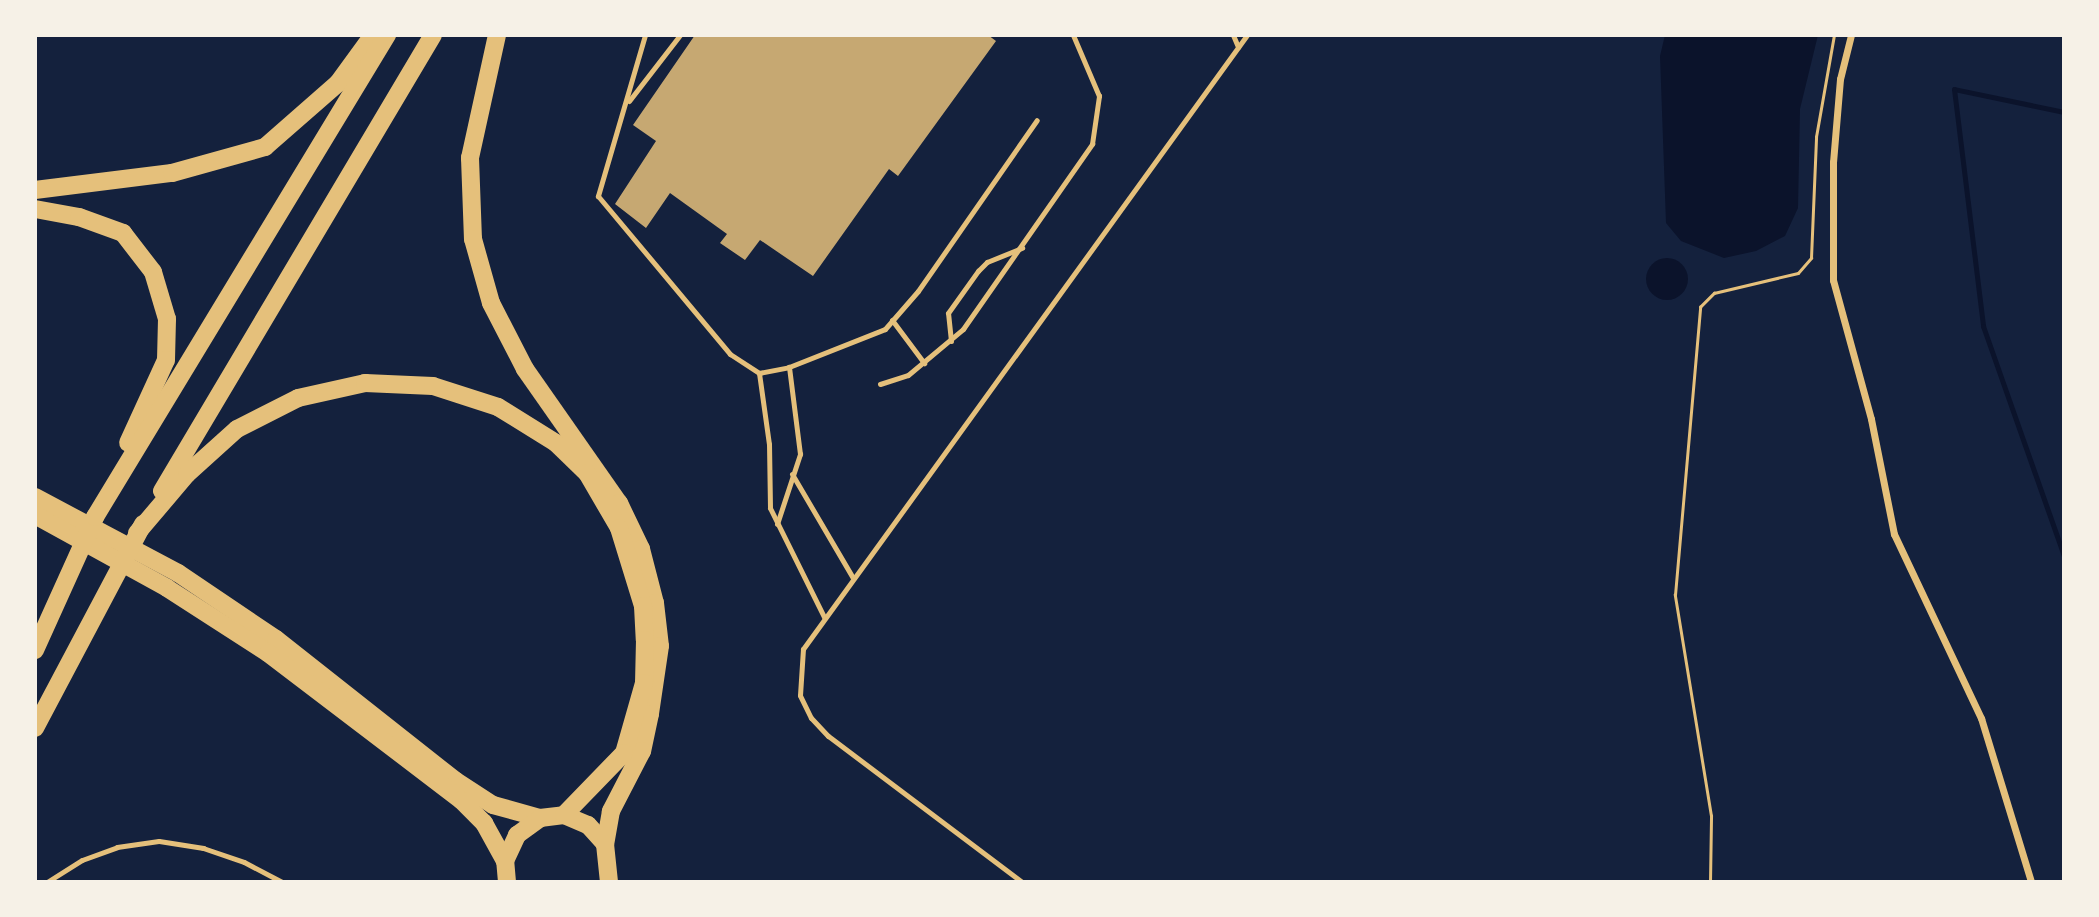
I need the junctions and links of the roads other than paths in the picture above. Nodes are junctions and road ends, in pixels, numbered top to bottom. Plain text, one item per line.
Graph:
1 (373, 35) edge
2 (387, 35) edge
3 (433, 35) edge
4 (497, 35) edge
5 (645, 35) edge
6 (680, 35) edge
7 (1073, 35) edge
8 (1233, 35) edge
9 (1247, 35) edge
10 (1851, 35) edge
11 (1238, 47) junction
12 (627, 103) junction
13 (1037, 120) dead end
14 (35, 190) edge
15 (35, 209) edge
16 (1022, 248) junction
17 (892, 320) junction
18 (951, 341) junction
19 (924, 363) junction
20 (789, 367) junction
21 (759, 373) junction
22 (880, 384) dead end
23 (792, 474) junction
24 (35, 497) edge
25 (48, 517) edge
26 (95, 517) junction
27 (777, 523) junction
28 (137, 533) junction
29 (853, 578) junction
30 (824, 617) junction
31 (35, 650) edge
32 (35, 728) edge
33 (564, 816) junction
34 (540, 818) junction
35 (605, 844) junction
36 (506, 876) edge
37 (47, 882) edge
38 (282, 882) edge
39 (609, 882) edge
40 (1022, 882) edge
41 (2031, 882) edge

1 - 14 highway
2 - 26 highway
3 - 28 highway
4 - 35 highway
5 - 12 lane
6 - 12 lane
7 - 16 lane
8 - 11 lane
9 - 11 lane
10 - 41 street
11 - 29 lane
12 - 21 lane
13 - 17 lane
15 - 26 highway
16 - 18 lane
16 - 18 lane
17 - 19 lane
17 - 20 lane
18 - 19 lane
19 - 22 lane
20 - 21 lane
20 - 23 lane
21 - 27 lane
23 - 27 lane
23 - 29 lane
24 - 25 highway
25 - 34 highway
25 - 36 highway
26 - 31 highway
27 - 30 lane
28 - 32 highway
28 - 33 highway
29 - 30 lane
30 - 40 lane
33 - 34 highway
33 - 35 highway
34 - 36 highway
35 - 39 highway
37 - 38 lane

